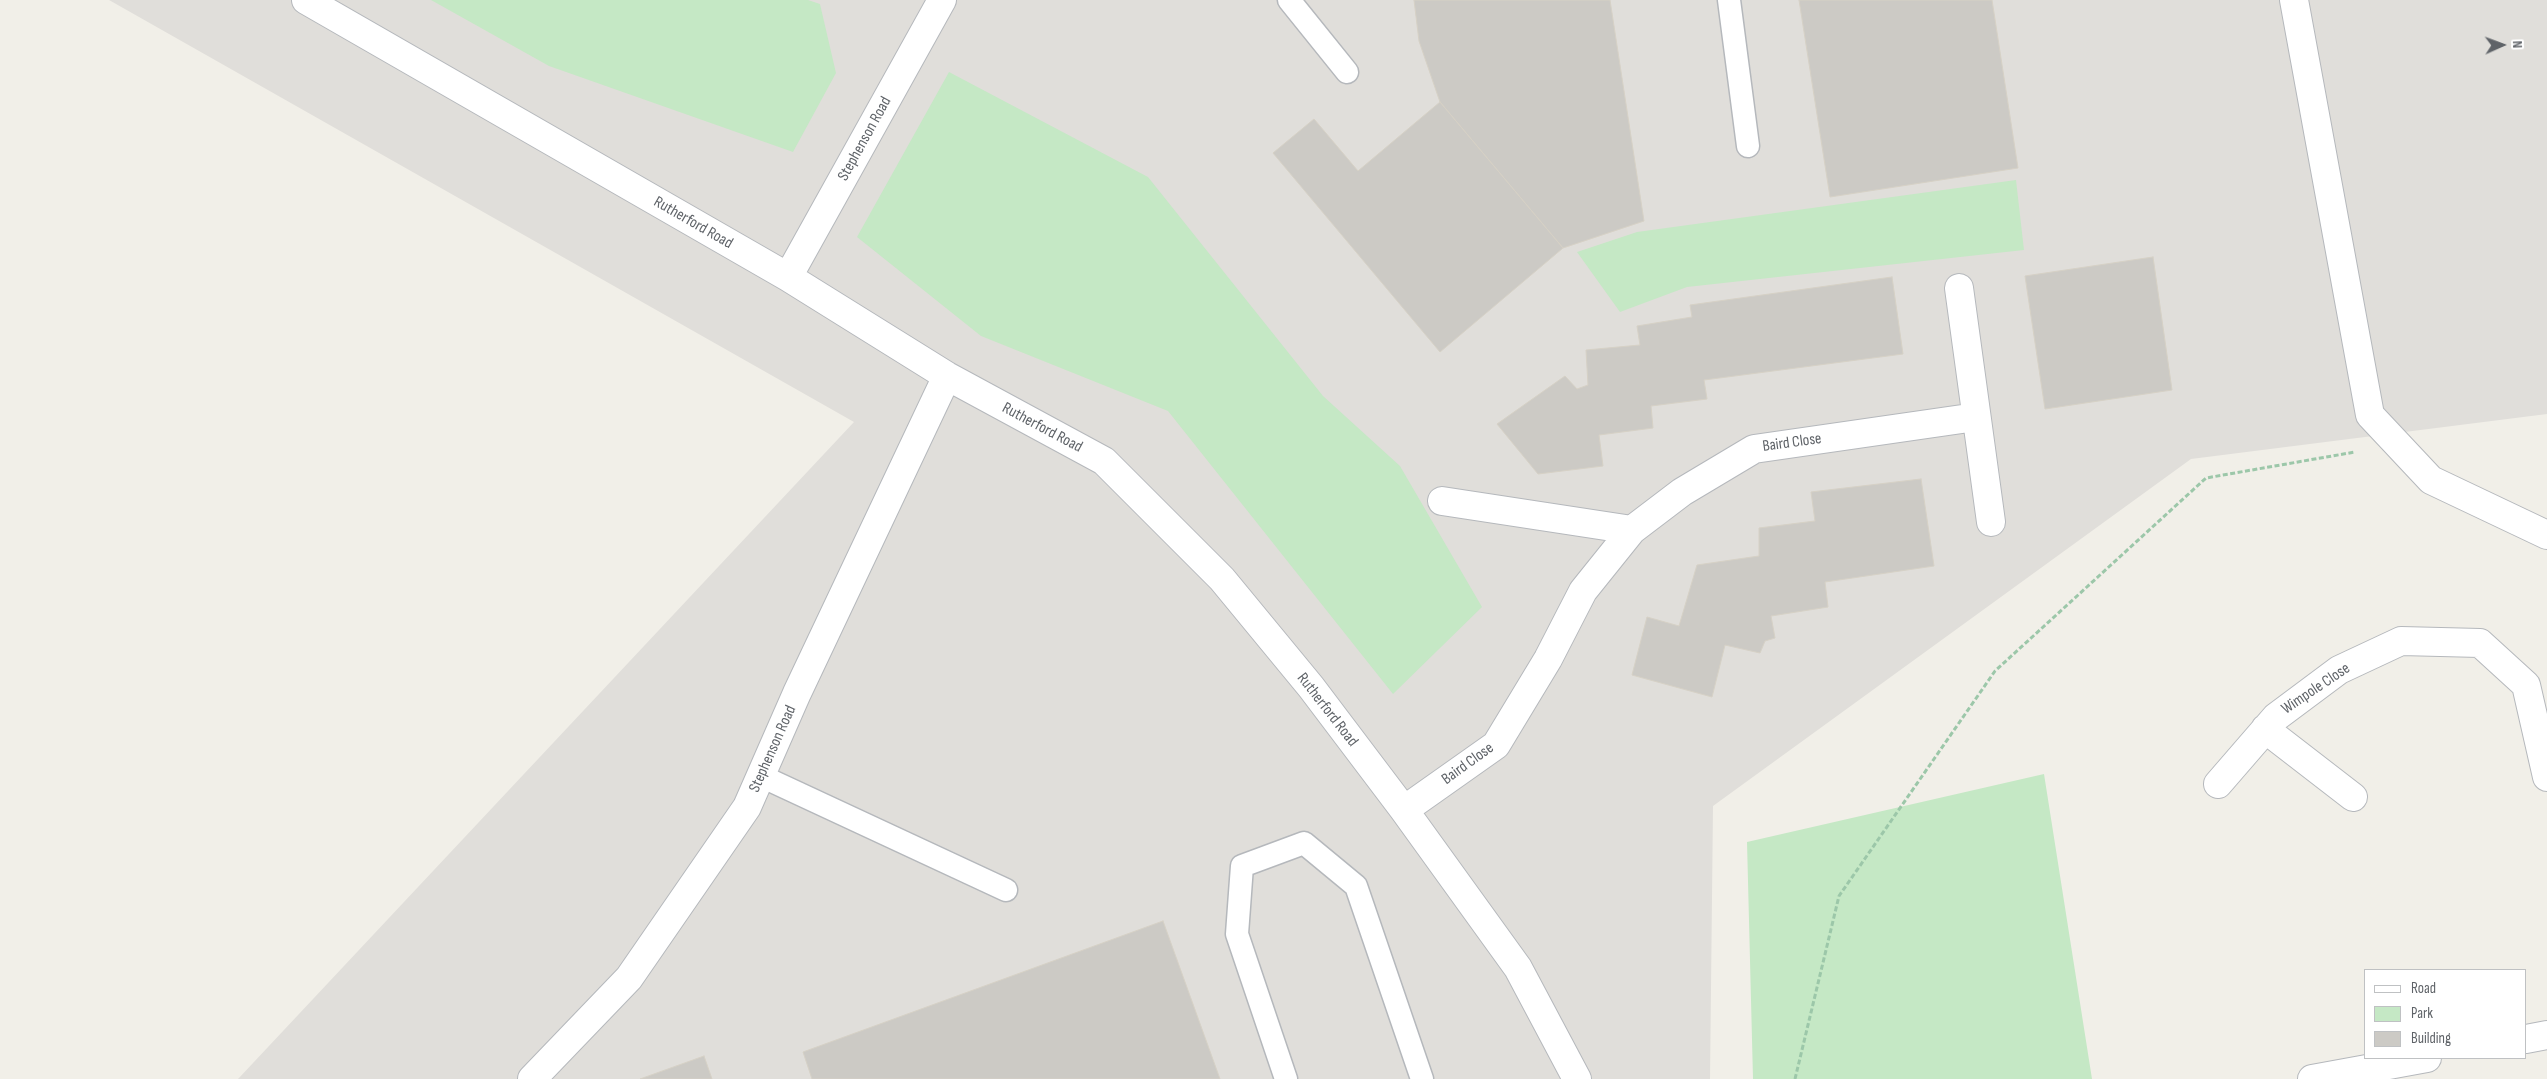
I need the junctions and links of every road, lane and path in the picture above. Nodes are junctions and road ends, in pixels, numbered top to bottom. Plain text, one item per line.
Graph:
1 (306, 0) edge
2 (942, 0) edge
3 (1289, 0) edge
4 (1729, 0) edge
5 (2294, 0) edge
6 (1347, 72) dead end
7 (1748, 146) dead end
8 (788, 277) junction
9 (1959, 288) dead end
10 (947, 376) junction
11 (1976, 417) junction
12 (2398, 446) junction
13 (1442, 501) dead end
14 (1992, 522) dead end
15 (1632, 530) junction
16 (2547, 535) edge
17 (2265, 729) junction
18 (761, 776) junction
19 (2547, 777) edge
20 (2218, 784) dead end
21 (2353, 797) dead end
22 (1404, 810) junction
23 (1006, 890) dead end
24 (2547, 1035) edge
25 (2527, 1039) edge
26 (2422, 1059) edge
27 (532, 1079) edge
28 (1286, 1079) edge
29 (1422, 1079) edge
30 (1577, 1079) edge
31 (1795, 1079) edge
32 (2312, 1079) edge

1 - 8 street, Rutherford Road
2 - 8 street, Stephenson Road
3 - 6 lane
4 - 7 lane
5 - 12 street
8 - 10 street, Rutherford Road
9 - 11 street
10 - 18 street, Stephenson Road
10 - 22 street, Rutherford Road
11 - 14 street
11 - 15 street, Baird Close
12 - 16 street
12 - 31 path
13 - 15 street
15 - 22 street, Baird Close
17 - 19 street, Wimpole Close
17 - 20 street, Wimpole Close
17 - 21 street, Wimpole Close
18 - 23 lane
18 - 27 street, Stephenson Road
22 - 30 street, Rutherford Road
24 - 25 street
26 - 32 street
28 - 29 lane

